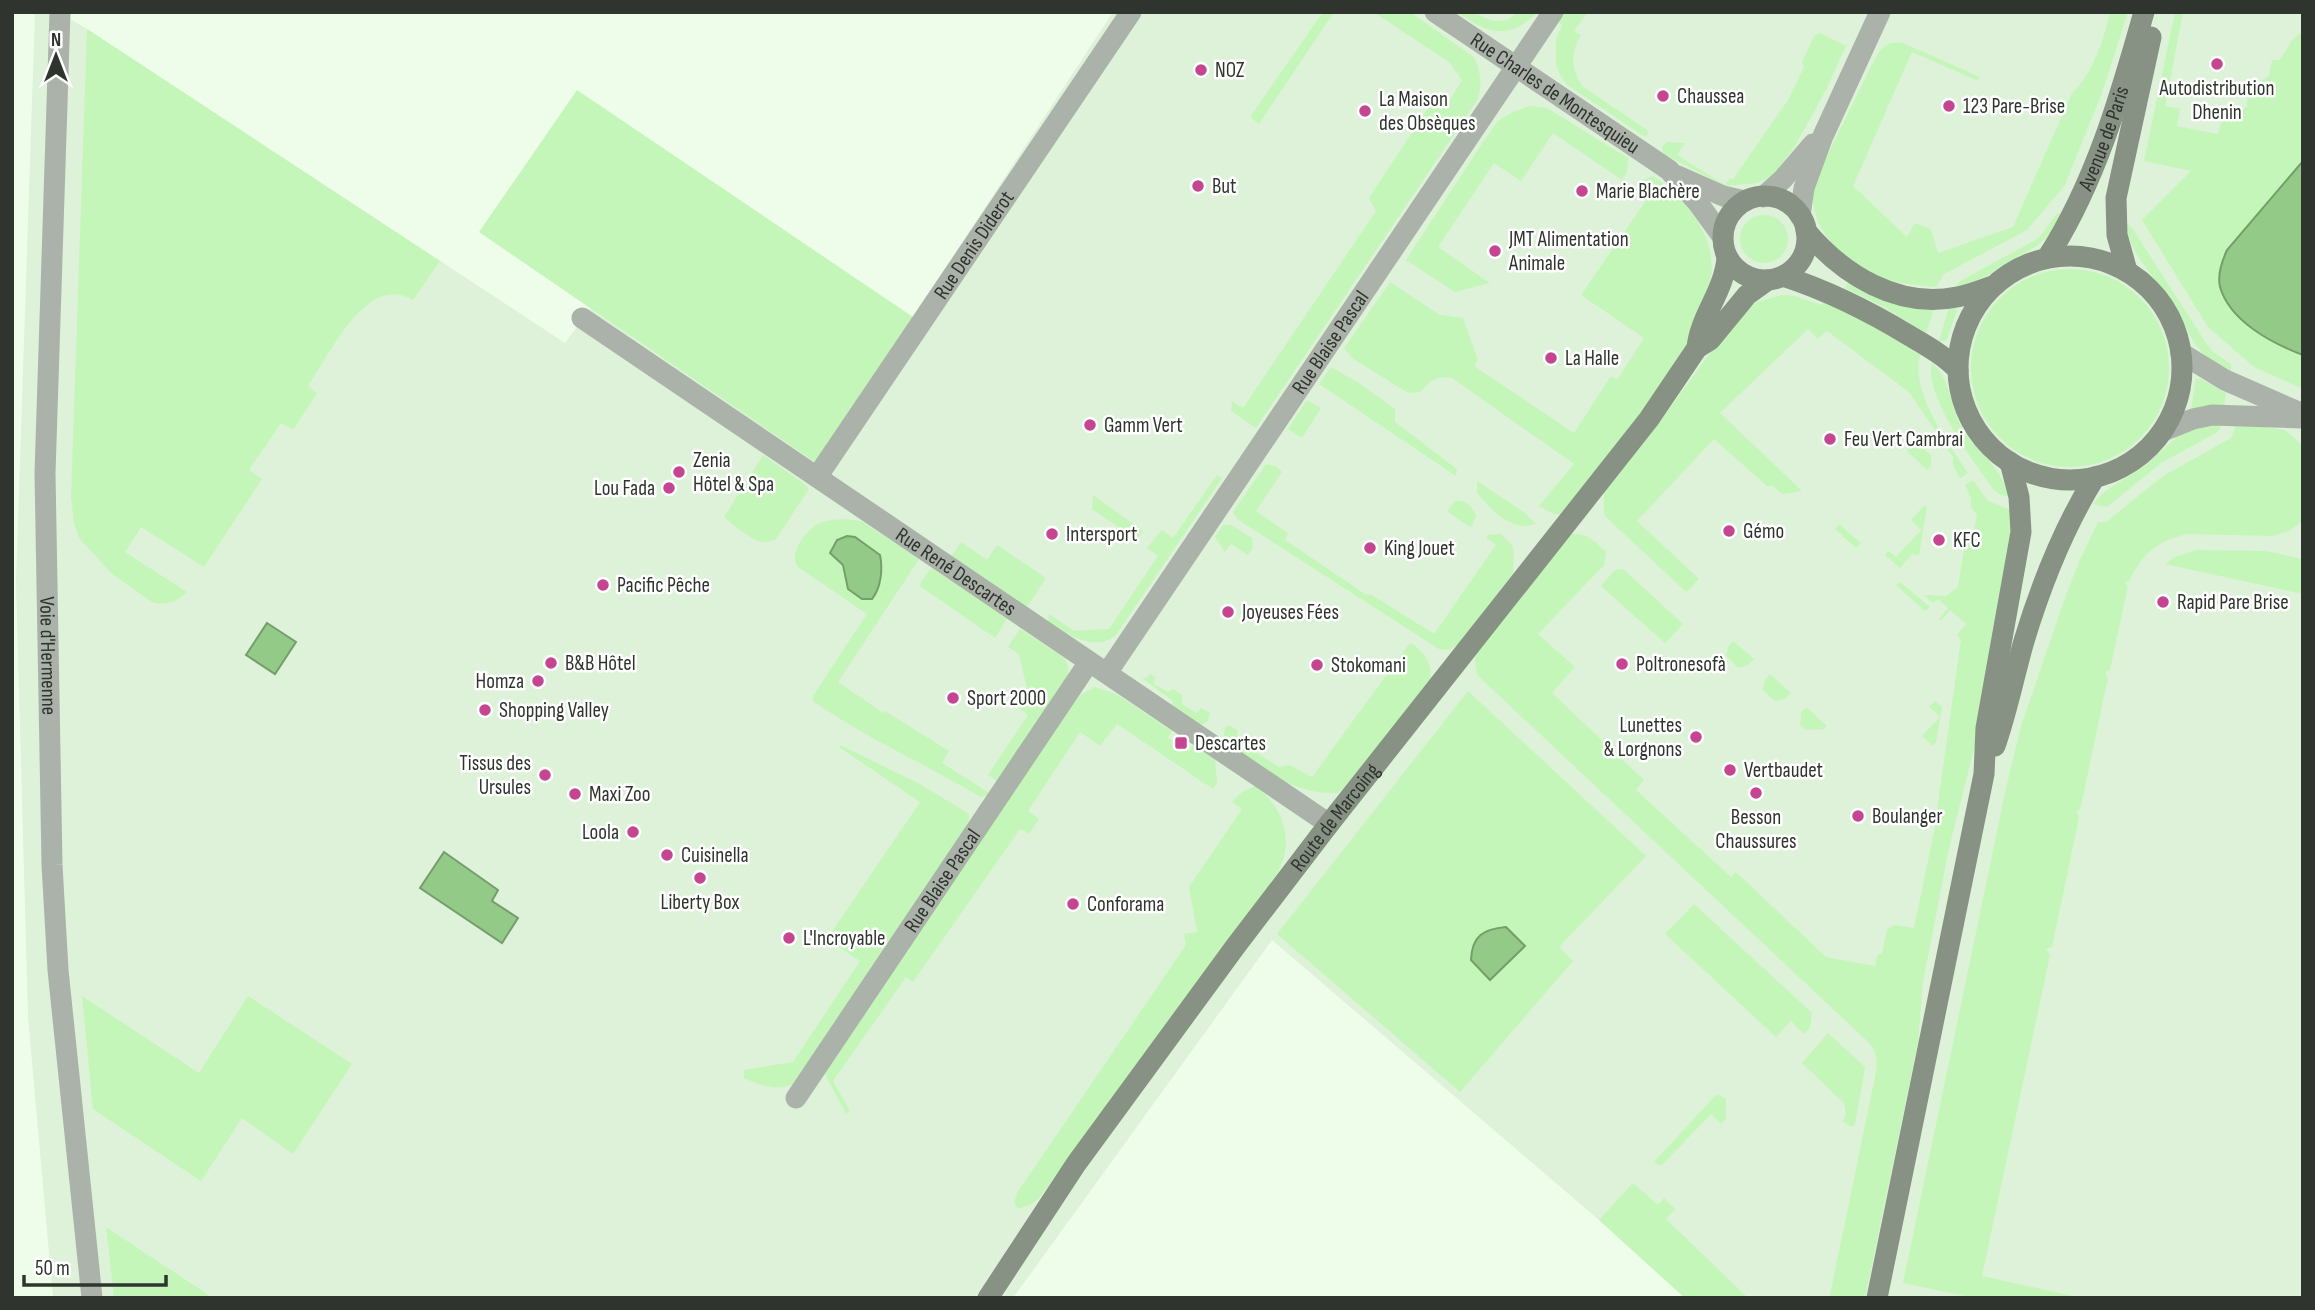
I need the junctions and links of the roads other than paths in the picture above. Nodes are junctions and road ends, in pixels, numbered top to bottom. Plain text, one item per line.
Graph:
1 (60, 12) edge
2 (1131, 12) edge
3 (1435, 12) edge
4 (1553, 12) edge
5 (1880, 12) edge
6 (2144, 12) edge
7 (2156, 12) edge
8 (1516, 67) junction
9 (1823, 136) junction
10 (1676, 175) junction
11 (1754, 199) junction
12 (1803, 224) junction
13 (1723, 236) junction
14 (1727, 258) junction
15 (2047, 258) junction
16 (2127, 271) junction
17 (1775, 278) junction
18 (1993, 286) junction
19 (582, 318) dead end
20 (1697, 348) junction
21 (2181, 353) junction
22 (1958, 370) junction
23 (2303, 416) edge
24 (2163, 431) junction
25 (2010, 462) junction
26 (817, 477) junction
27 (2095, 477) junction
28 (1098, 668) junction
29 (1984, 774) junction
30 (1329, 824) junction
31 (796, 1098) dead end
32 (92, 1298) edge
33 (988, 1298) edge
34 (1877, 1298) edge

1 - 32 street, Voie d'Hermenne
2 - 26 street, Rue Denis Diderot
3 - 8 street, Rue Charles de Montesquieu
4 - 8 street, Rue Blaise Pascal
5 - 9 street
6 - 15 main road, Avenue de Paris
7 - 16 main road, Avenue de Paris
8 - 10 street, Rue Charles de Montesquieu
8 - 28 street, Rue Blaise Pascal
9 - 11 street
9 - 12 street
10 - 11 street, Rue Charles de Montesquieu
10 - 13 street, Rue Charles de Montesquieu
11 - 12 main road
11 - 13 main road
12 - 17 main road
12 - 18 main road
13 - 14 main road
14 - 17 main road
14 - 20 main road, Route de Marcoing
15 - 16 main road
15 - 18 main road
16 - 21 main road
17 - 20 main road, Route de Marcoing
17 - 22 main road
18 - 22 main road
19 - 26 street, Rue René Descartes
20 - 30 main road, Route de Marcoing
21 - 23 street
21 - 24 main road
22 - 25 main road
23 - 24 street
24 - 27 main road
25 - 27 main road
25 - 29 main road
26 - 28 street, Rue René Descartes
27 - 29 main road
28 - 30 street, Rue René Descartes
28 - 31 street, Rue Blaise Pascal
29 - 34 main road
30 - 33 main road, Route de Marcoing

